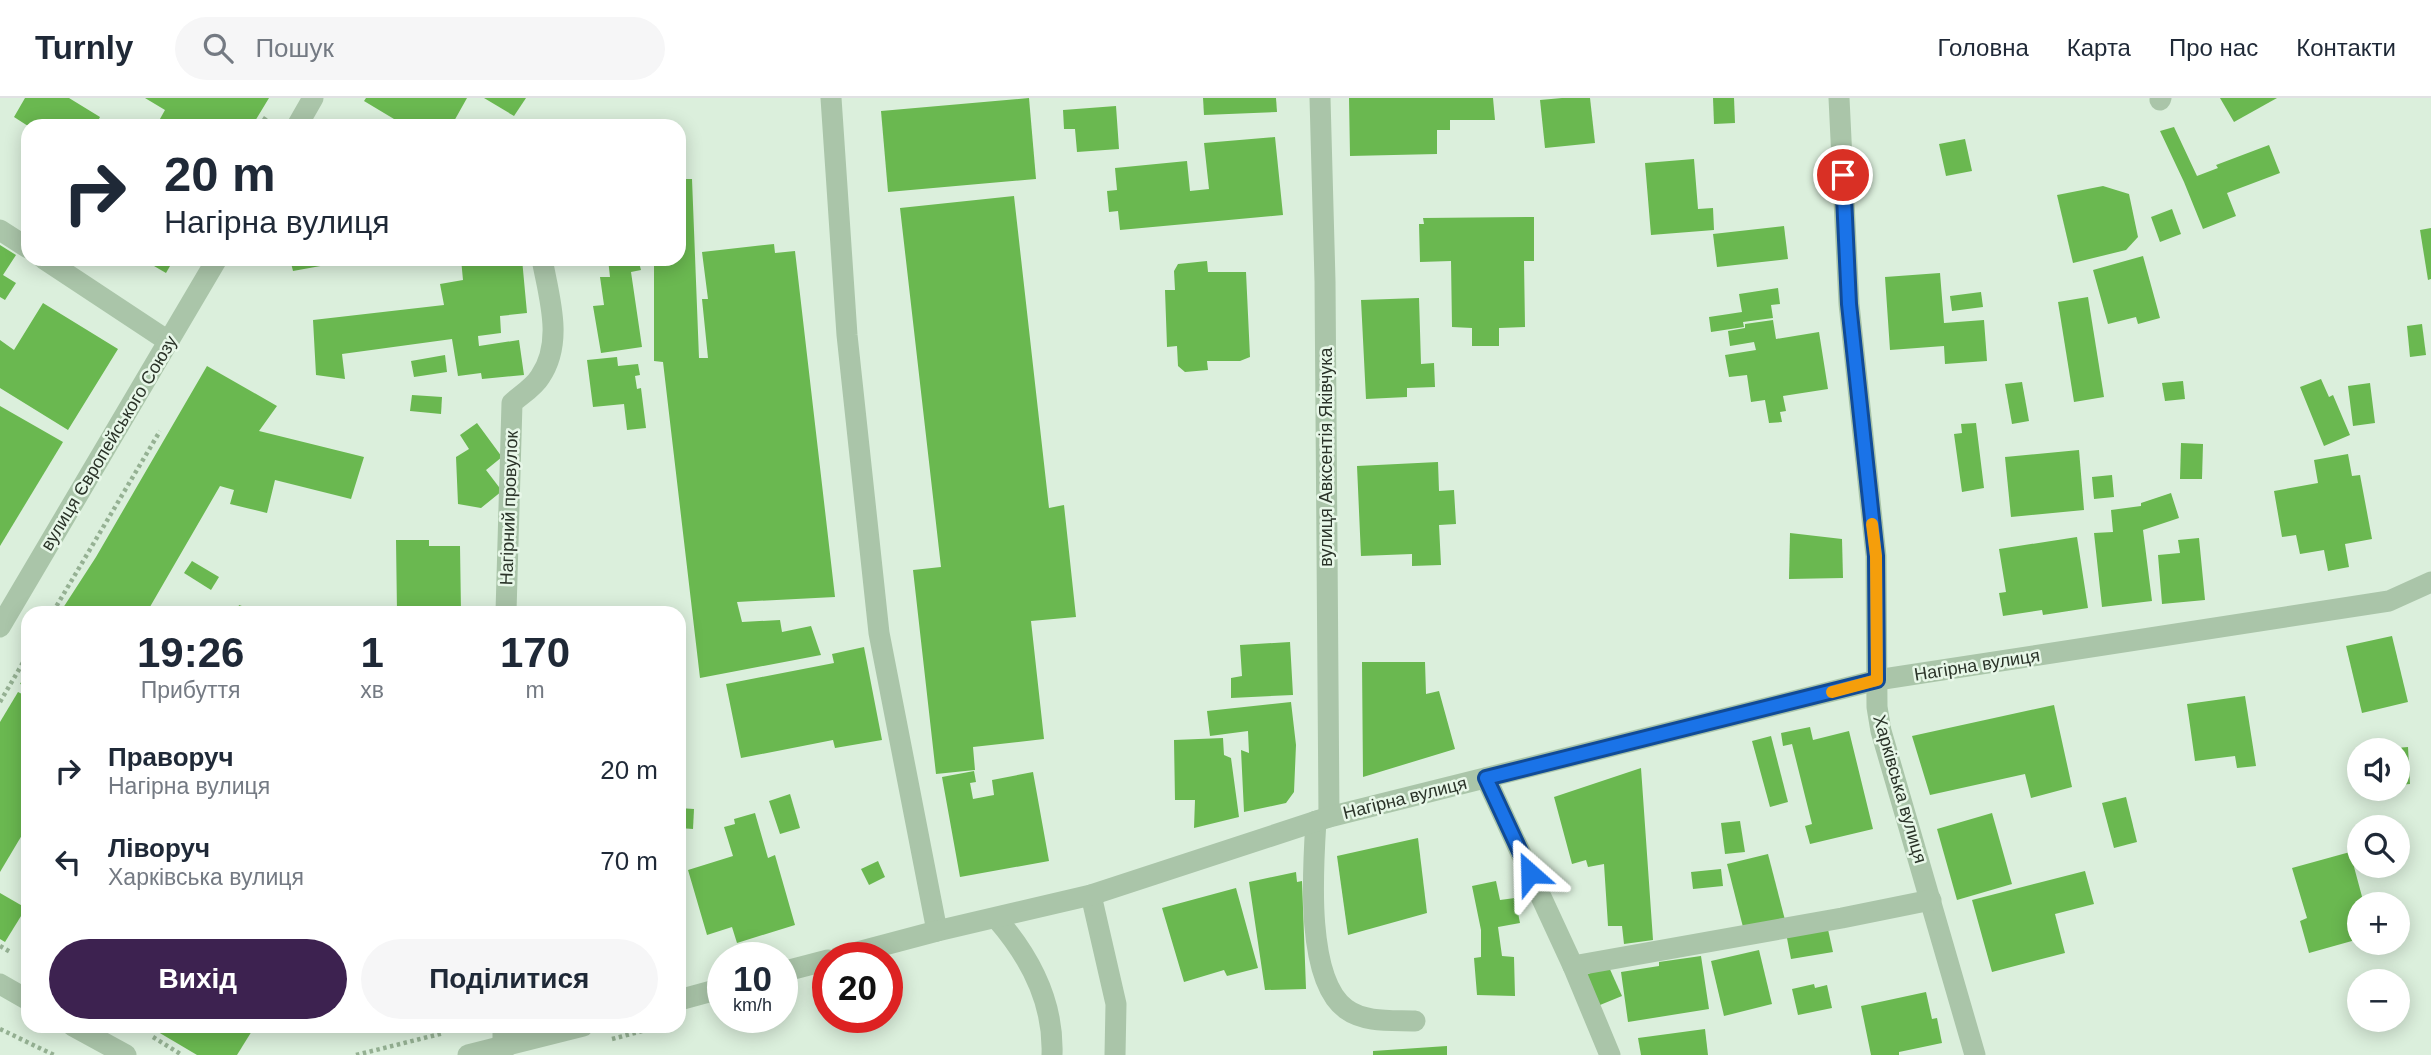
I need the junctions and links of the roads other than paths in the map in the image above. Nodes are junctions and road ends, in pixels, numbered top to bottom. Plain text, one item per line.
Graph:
1 (313, 98) edge
2 (831, 98) edge
3 (1320, 98) edge
4 (1839, 98) edge
5 (301, 119) edge
6 (0, 230) edge
7 (21, 244) edge
8 (55, 266) edge
9 (213, 266) edge
10 (543, 266) edge
11 (169, 341) junction
12 (2431, 582) edge
13 (506, 606) edge
14 (0, 627) edge
15 (1877, 680) junction
16 (1486, 778) junction
17 (1322, 819) junction
18 (1091, 895) junction
19 (1931, 900) junction
20 (997, 919) junction
21 (937, 931) junction
22 (896, 942) edge
23 (1573, 967) junction
24 (0, 984) edge
25 (707, 992) edge
26 (21, 996) edge
27 (686, 998) edge
28 (1415, 1021) dead end
29 (86, 1033) edge
30 (503, 1033) edge
31 (561, 1033) edge
32 (503, 1051) edge
33 (126, 1055) edge
34 (468, 1055) edge
35 (1052, 1055) edge
36 (1115, 1055) edge
37 (1610, 1055) edge
38 (1975, 1055) edge

1 - 5 street
2 - 21 street
3 - 17 street, вулиця Авксентія Яківчука
4 - 15 street, Харківська вулиця
6 - 7 street
8 - 11 street
9 - 11 street, вулиця Європейського Союзу
10 - 13 street, Нагірний провулок
11 - 14 street, вулиця Європейського Союзу
12 - 15 street, Нагірна вулиця
15 - 16 street, Нагірна вулиця
15 - 19 street, Харківська вулиця
16 - 17 street, Нагірна вулиця
16 - 23 street
17 - 18 street, Нагірна вулиця
17 - 28 street, вулиця Авксентія Яківчука
18 - 20 street, Нагірна вулиця
18 - 36 street
19 - 23 street
19 - 38 street, Харківська вулиця
20 - 21 street, Нагірна вулиця
20 - 35 street
21 - 22 street, Нагірна вулиця
23 - 37 street
24 - 26 street
25 - 27 street
29 - 33 street
30 - 32 street
31 - 32 street
32 - 34 street

